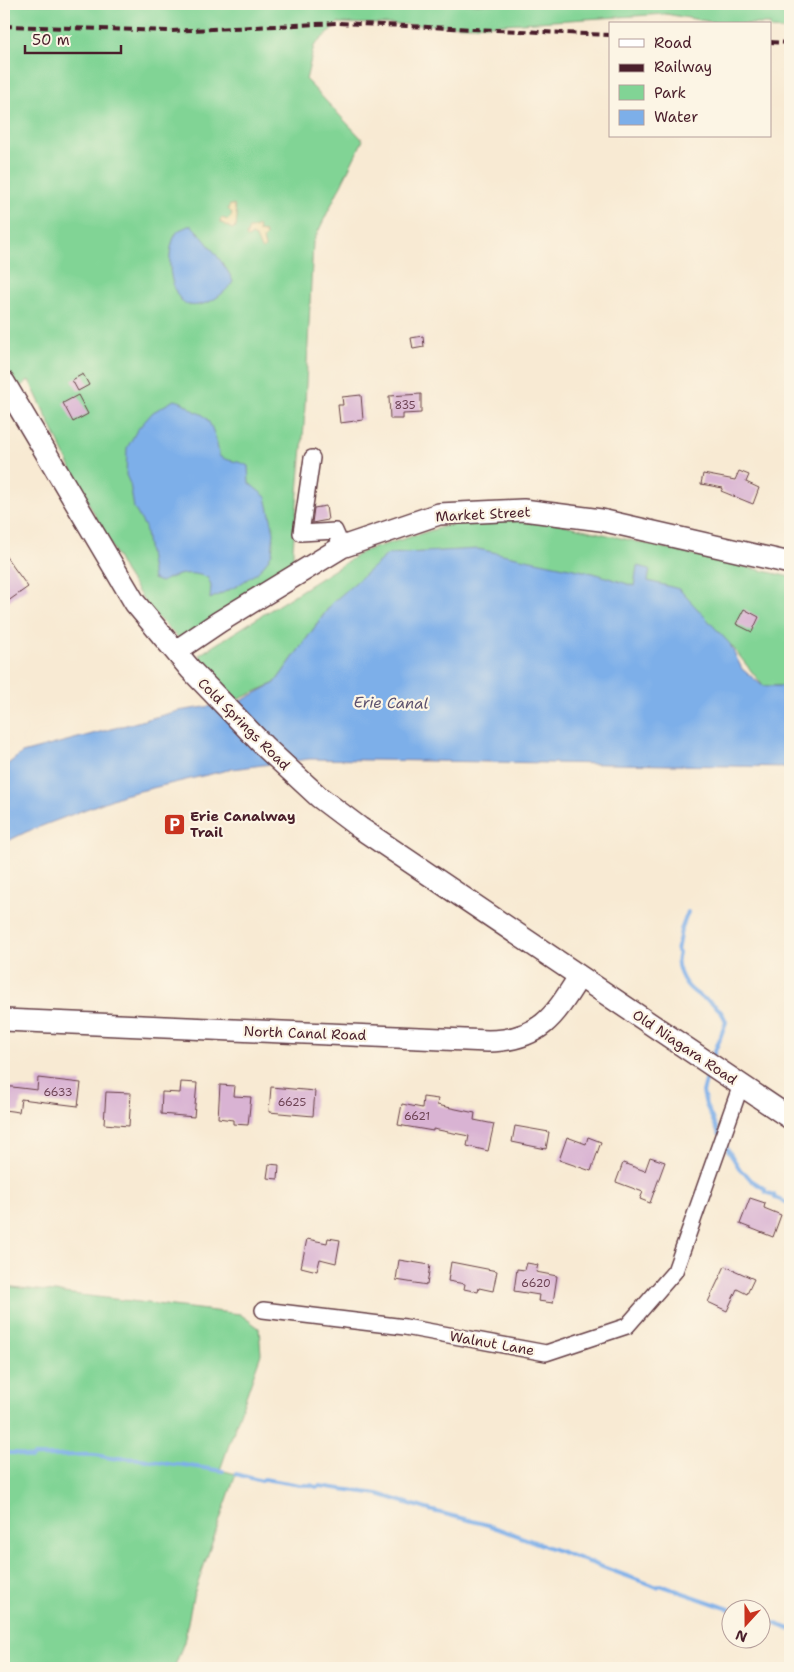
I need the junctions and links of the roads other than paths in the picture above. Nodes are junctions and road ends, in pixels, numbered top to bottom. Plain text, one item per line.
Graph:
1 (4, 382) edge
2 (312, 458) dead end
3 (342, 547) junction
4 (790, 563) edge
5 (176, 651) junction
6 (579, 977) junction
7 (4, 1020) edge
8 (741, 1084) junction
9 (790, 1118) edge
10 (263, 1310) dead end

1 - 5 street, Cold Springs Road
2 - 3 street
3 - 4 street, Market Street
3 - 5 street, Market Street
5 - 6 street, Cold Springs Road
6 - 7 street, North Canal Road
6 - 8 street, Old Niagara Road
8 - 9 street, Old Niagara Road
8 - 10 street, Walnut Lane

